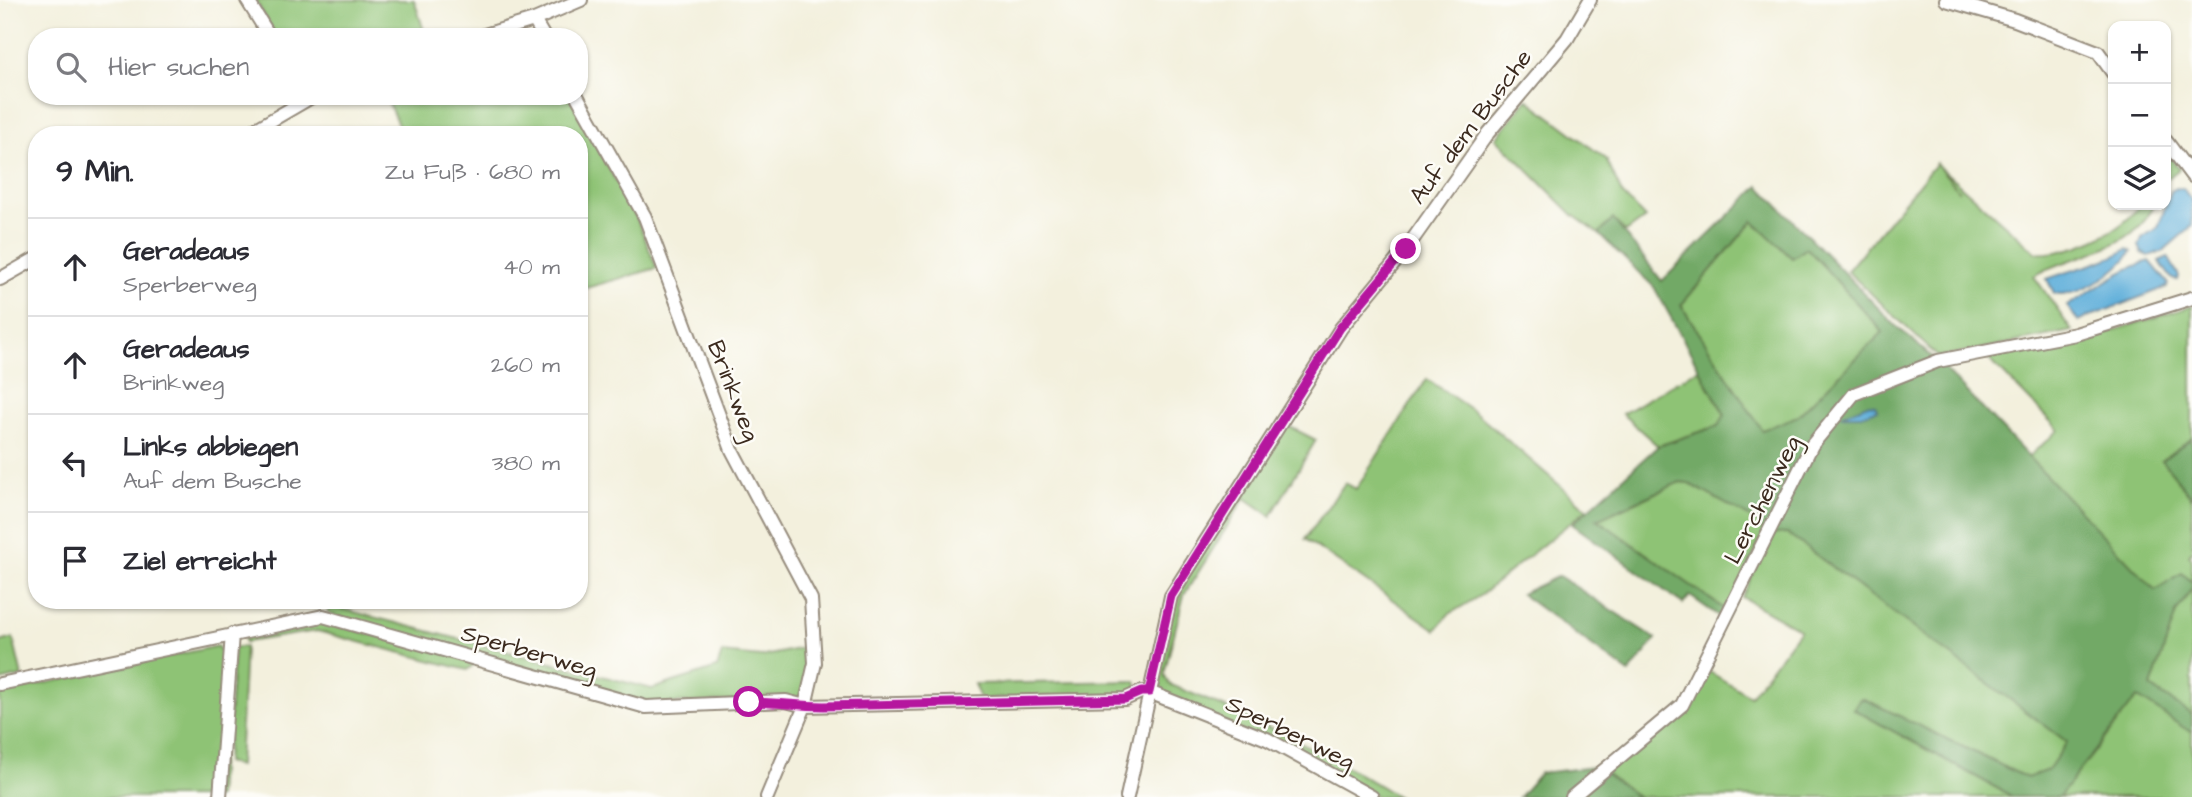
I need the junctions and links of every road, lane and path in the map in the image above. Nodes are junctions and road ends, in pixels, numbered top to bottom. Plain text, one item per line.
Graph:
1 (247, 0) edge
2 (581, 0) edge
3 (1590, 0) edge
4 (1946, 0) edge
5 (534, 20) junction
6 (264, 28) edge
7 (508, 28) edge
8 (539, 28) edge
9 (2108, 65) edge
10 (296, 105) edge
11 (582, 105) edge
12 (261, 126) edge
13 (2170, 147) edge
14 (2192, 176) edge
15 (28, 263) edge
16 (0, 279) edge
17 (2192, 298) edge
18 (232, 634) junction
19 (0, 684) edge
20 (1149, 692) junction
21 (1125, 699) junction
22 (805, 706) junction
23 (1145, 711) junction
24 (220, 797) edge
25 (766, 797) edge
26 (1127, 797) edge
27 (1371, 797) edge
28 (1572, 797) edge

1 - 6 street
2 - 5 street
3 - 20 street, Auf dem Busche
4 - 9 street
5 - 7 street
5 - 8 street
10 - 12 street
11 - 22 street, Brinkweg
13 - 14 street
15 - 16 street
17 - 28 street, Lerchenweg
18 - 19 street, Sperberweg
18 - 22 street, Sperberweg
18 - 24 street
20 - 21 street
20 - 23 street, Auf dem Busche
20 - 27 street, Sperberweg
21 - 22 street
21 - 23 street
22 - 25 street, Brinkweg
23 - 26 street, Auf dem Busche

